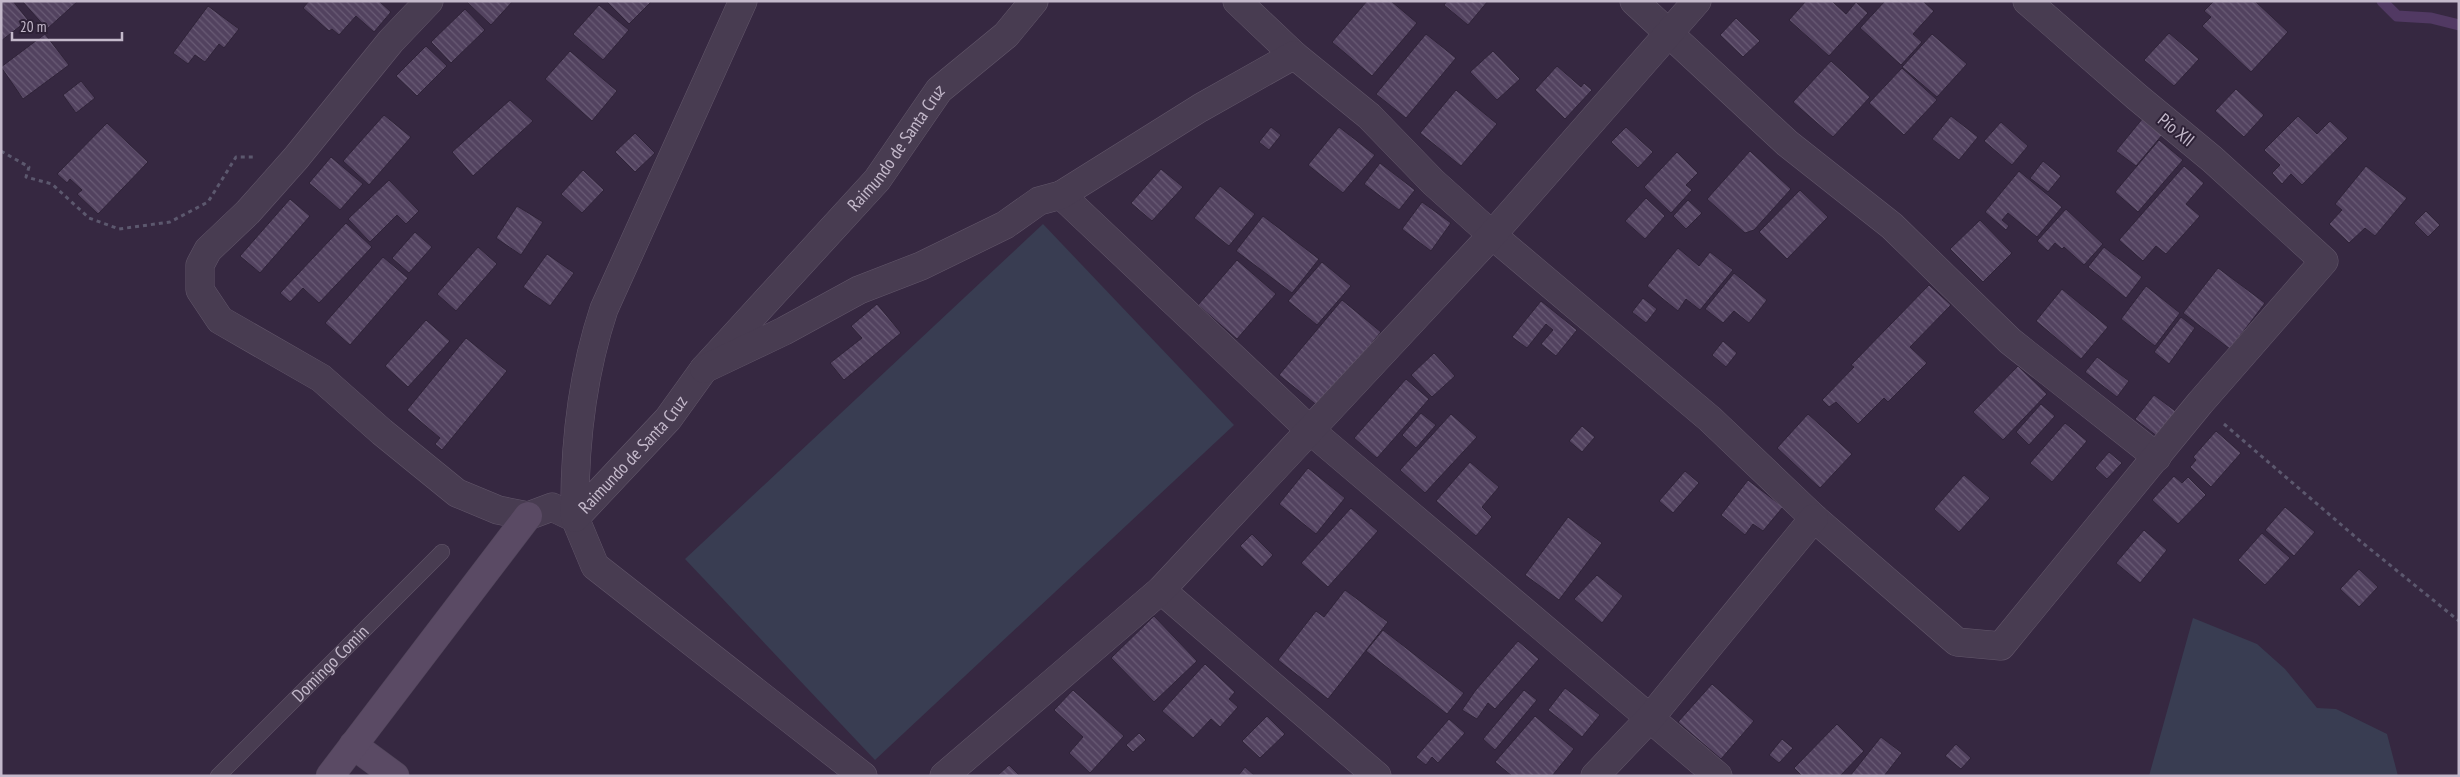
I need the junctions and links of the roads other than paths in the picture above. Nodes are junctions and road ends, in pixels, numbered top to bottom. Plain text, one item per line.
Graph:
1 (429, 1) edge
2 (744, 1) edge
3 (1034, 1) edge
4 (1237, 1) edge
5 (1634, 1) edge
6 (1697, 1) edge
7 (2027, 1) edge
8 (1670, 34) junction
9 (1294, 55) junction
10 (1061, 195) junction
11 (1492, 235) junction
12 (704, 369) junction
13 (1311, 431) junction
14 (2157, 457) junction
15 (528, 516) junction
16 (575, 518) junction
17 (1814, 518) junction
18 (442, 552) dead end
19 (1161, 590) junction
20 (1650, 718) junction
21 (353, 745) junction
22 (218, 776) edge
23 (330, 776) edge
24 (395, 776) edge
25 (863, 776) edge
26 (944, 776) edge
27 (1377, 776) edge
28 (1595, 776) edge
29 (1718, 776) edge

1 - 15 street
2 - 16 street, Raimundo de Santa Cruz
3 - 12 street, Raimundo de Santa Cruz
4 - 9 street
5 - 8 street
6 - 8 street
7 - 14 street, Pío XII
8 - 11 street
8 - 14 street
9 - 10 street
9 - 11 street
10 - 12 street
10 - 13 street
11 - 13 street
11 - 17 street
12 - 16 street, Raimundo de Santa Cruz
13 - 19 street
13 - 20 street
14 - 17 street
15 - 16 street
15 - 21 street
16 - 25 street
17 - 20 street
18 - 22 lane, Domingo Comin
19 - 26 street
19 - 27 street
20 - 28 street
20 - 29 street
21 - 23 street
21 - 24 street

